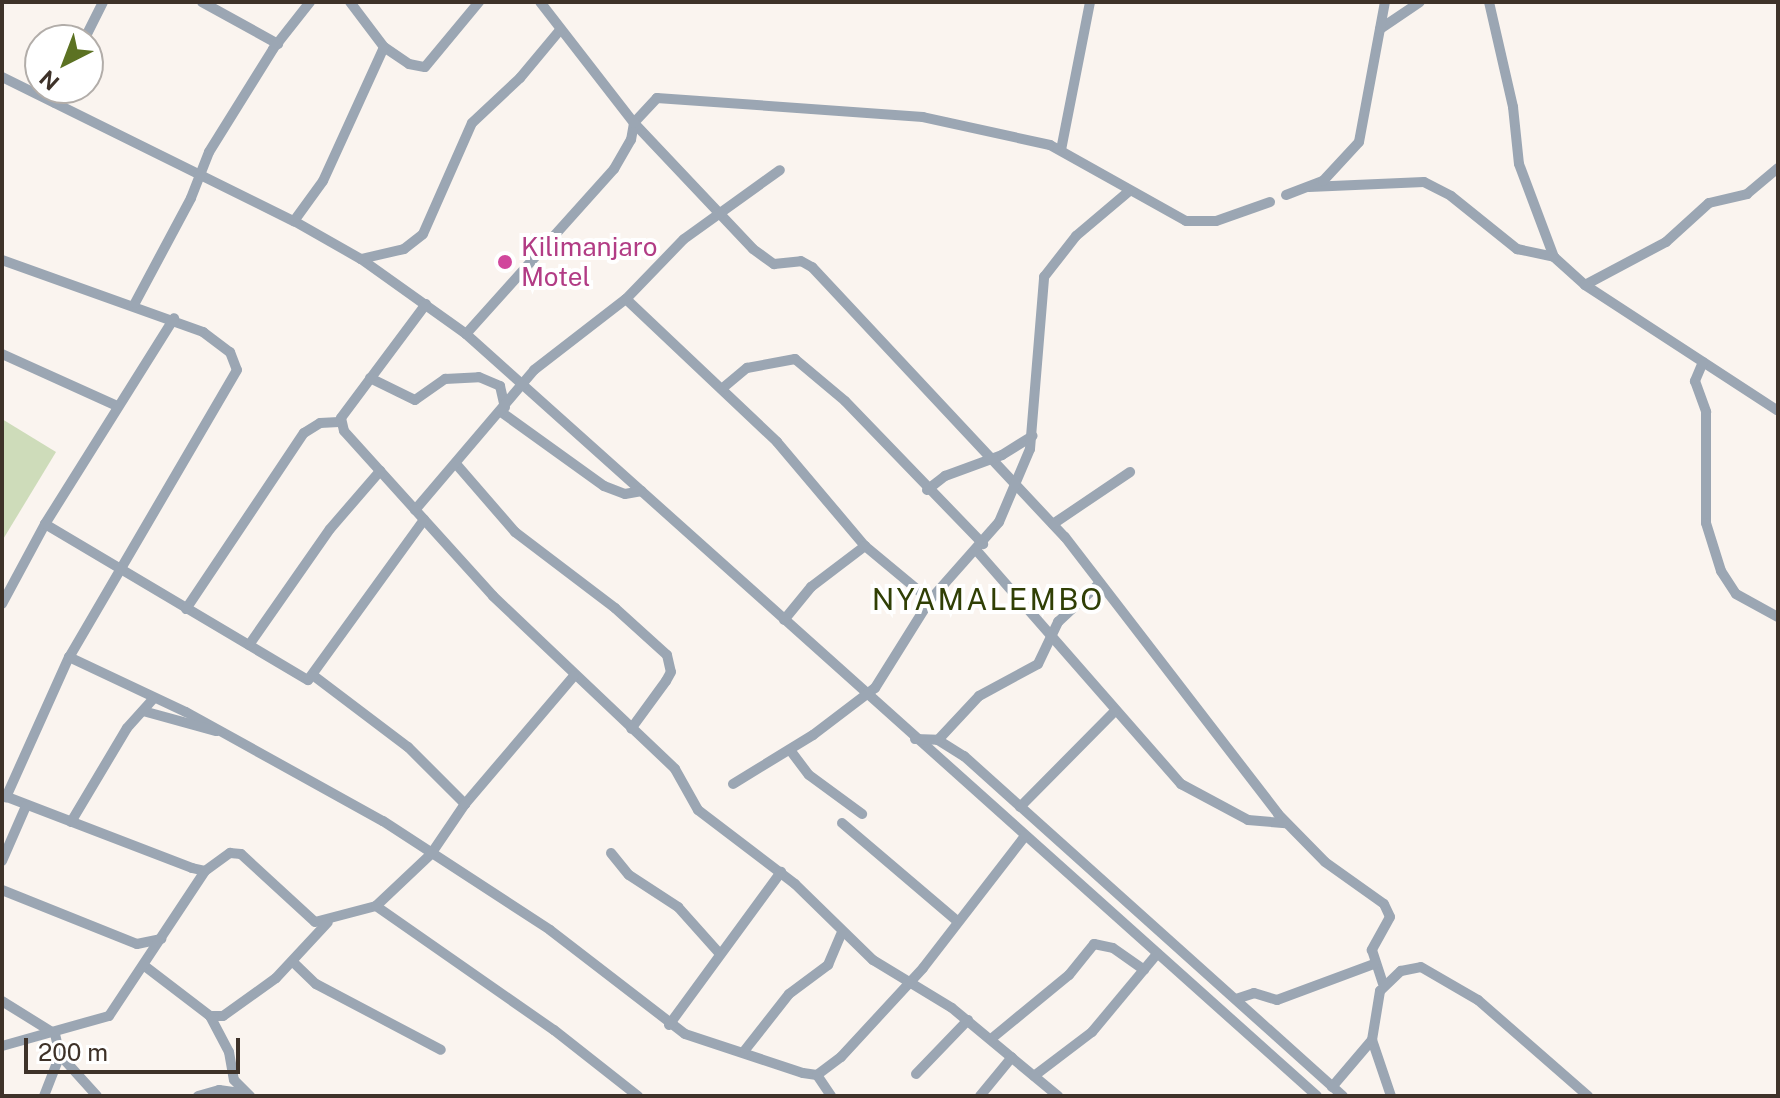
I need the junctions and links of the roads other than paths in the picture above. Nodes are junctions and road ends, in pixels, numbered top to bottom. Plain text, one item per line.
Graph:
1 (103, 2) edge
2 (202, 2) edge
3 (310, 2) edge
4 (350, 2) edge
5 (479, 2) edge
6 (540, 2) edge
7 (1090, 2) edge
8 (1385, 2) edge
9 (1420, 2) edge
10 (1489, 2) edge
11 (92, 24) edge
12 (1380, 29) junction
13 (560, 30) junction
14 (278, 44) junction
15 (384, 47) junction
16 (2, 77) edge
17 (24, 88) edge
18 (57, 104) edge
19 (634, 123) junction
20 (1061, 150) junction
21 (1778, 168) edge
22 (780, 170) dead end
23 (202, 175) junction
24 (1309, 187) junction
25 (1128, 192) junction
26 (1286, 195) dead end
27 (1270, 202) dead end
28 (716, 215) junction
29 (294, 221) junction
30 (1554, 257) junction
31 (361, 259) junction
32 (2, 260) edge
33 (1585, 285) junction
34 (626, 299) junction
35 (135, 303) junction
36 (426, 304) junction
37 (174, 318) junction
38 (466, 334) junction
39 (2, 354) edge
40 (1703, 362) junction
41 (370, 378) junction
42 (523, 382) junction
43 (724, 387) junction
44 (117, 406) junction
45 (503, 410) junction
46 (1778, 411) edge
47 (339, 422) junction
48 (1032, 436) junction
49 (990, 460) junction
50 (457, 465) junction
51 (380, 471) junction
52 (1130, 472) dead end
53 (1017, 488) junction
54 (927, 490) junction
55 (642, 491) junction
56 (415, 510) junction
57 (424, 520) junction
58 (45, 524) junction
59 (1053, 524) junction
60 (865, 546) junction
61 (980, 547) junction
62 (118, 571) junction
63 (1100, 583) junction
64 (930, 600) junction
65 (2, 604) edge
66 (186, 609) junction
67 (1778, 617) edge
68 (784, 620) junction
69 (1054, 636) junction
70 (249, 645) junction
71 (69, 657) junction
72 (314, 676) junction
73 (574, 676) junction
74 (866, 696) junction
75 (153, 699) junction
76 (143, 711) junction
77 (1115, 711) junction
78 (631, 729) junction
79 (218, 731) junction
80 (915, 739) junction
81 (938, 740) junction
82 (790, 750) junction
83 (733, 784) dead end
84 (4, 796) edge
85 (465, 804) junction
86 (26, 806) junction
87 (1020, 807) junction
88 (862, 814) dead end
89 (71, 822) junction
90 (842, 823) dead end
91 (1286, 823) junction
92 (1025, 836) junction
93 (611, 853) dead end
94 (431, 854) junction
95 (2, 861) edge
96 (205, 871) junction
97 (781, 872) junction
98 (2, 890) edge
99 (376, 906) junction
100 (957, 921) junction
101 (328, 922) junction
102 (842, 932) junction
103 (161, 939) junction
104 (137, 944) junction
105 (720, 954) junction
106 (1157, 954) junction
107 (149, 962) junction
108 (293, 962) junction
109 (1374, 964) junction
110 (1144, 970) junction
111 (1383, 983) junction
112 (908, 984) junction
113 (1236, 999) junction
114 (2, 1001) edge
115 (210, 1016) junction
116 (968, 1020) junction
117 (669, 1025) junction
118 (55, 1034) junction
119 (991, 1039) junction
120 (1372, 1040) junction
121 (2, 1046) edge
122 (441, 1050) dead end
123 (745, 1050) junction
124 (60, 1055) junction
125 (1012, 1057) junction
126 (232, 1074) junction
127 (916, 1074) dead end
128 (817, 1075) junction
129 (1034, 1076) junction
130 (1332, 1087) junction
131 (219, 1090) junction
132 (249, 1095) edge
133 (44, 1096) edge
134 (97, 1096) edge
135 (198, 1096) edge
136 (638, 1096) edge
137 (831, 1096) edge
138 (980, 1096) edge
139 (1058, 1096) edge
140 (1317, 1096) edge
141 (1343, 1096) edge
142 (1391, 1096) edge
143 (1588, 1096) edge

1 - 11 street
2 - 14 street
3 - 14 street
4 - 15 street
5 - 15 street
6 - 13 street
7 - 20 street
8 - 12 street
9 - 12 street
10 - 30 street
12 - 24 street
13 - 19 street
13 - 31 street
14 - 23 street
15 - 29 street
16 - 17 street
18 - 23 street
19 - 20 street
19 - 28 street
19 - 38 street
20 - 25 street
21 - 33 street
22 - 28 street
23 - 29 street
23 - 35 street
24 - 26 street
24 - 30 street
25 - 27 street
25 - 48 street
28 - 34 street
28 - 49 street
29 - 31 street
30 - 33 street
31 - 36 street
32 - 35 street
33 - 40 street
34 - 42 street
34 - 43 street
35 - 37 street
36 - 38 street
36 - 41 street
37 - 44 street
37 - 62 street
38 - 42 street
39 - 44 street
40 - 46 street
40 - 67 street
41 - 45 street
41 - 47 street
42 - 45 street
42 - 55 street
43 - 54 street
43 - 60 street
44 - 58 street
45 - 50 street
45 - 55 street
47 - 51 street
47 - 66 street
48 - 49 street
48 - 53 street
49 - 53 street
49 - 54 street
50 - 56 street
50 - 78 street
51 - 56 street
51 - 70 street
52 - 59 street
53 - 59 street
53 - 61 street
54 - 61 street
55 - 68 street
56 - 57 street
57 - 72 street
57 - 73 street
58 - 62 street
58 - 65 street
59 - 63 street
60 - 64 street
60 - 68 street
61 - 64 street
61 - 69 street
62 - 66 street
62 - 71 street
63 - 69 street
63 - 91 street
64 - 74 street
66 - 70 street
68 - 74 street
69 - 77 street
69 - 81 street
70 - 72 street
71 - 75 street
71 - 84 street
72 - 85 street
73 - 78 street
73 - 85 street
74 - 80 street
74 - 82 street
75 - 76 street
75 - 79 street
76 - 79 street
76 - 89 street
77 - 87 street
77 - 91 street
78 - 97 street
79 - 94 street
80 - 81 street
80 - 92 street
81 - 87 street
82 - 83 street
82 - 88 street
84 - 86 street
85 - 94 street
86 - 89 street
86 - 95 street
87 - 113 street
89 - 96 street
90 - 100 street
91 - 109 street
92 - 100 street
92 - 106 street
93 - 105 street
94 - 99 street
94 - 117 street
96 - 101 street
96 - 103 street
97 - 102 street
97 - 105 street
98 - 104 street
99 - 101 street
99 - 136 street
100 - 112 street
101 - 108 street
102 - 112 street
102 - 123 street
103 - 104 street
103 - 107 street
104 - 107 street
105 - 117 street
106 - 110 street
106 - 140 street
107 - 115 street
107 - 118 street
108 - 115 street
108 - 122 street
109 - 111 street
109 - 113 street
110 - 119 street
110 - 129 street
111 - 120 street
111 - 143 street
112 - 116 street
112 - 128 street
113 - 130 street
114 - 118 street
115 - 126 street
116 - 119 street
116 - 127 street
117 - 123 street
118 - 121 street
118 - 124 street
119 - 125 street
120 - 130 street
120 - 142 street
123 - 128 street
124 - 133 street
124 - 134 street
125 - 129 street
125 - 138 street
126 - 131 street
126 - 132 street
128 - 137 street
129 - 139 street
130 - 141 street
131 - 132 street
131 - 135 street

